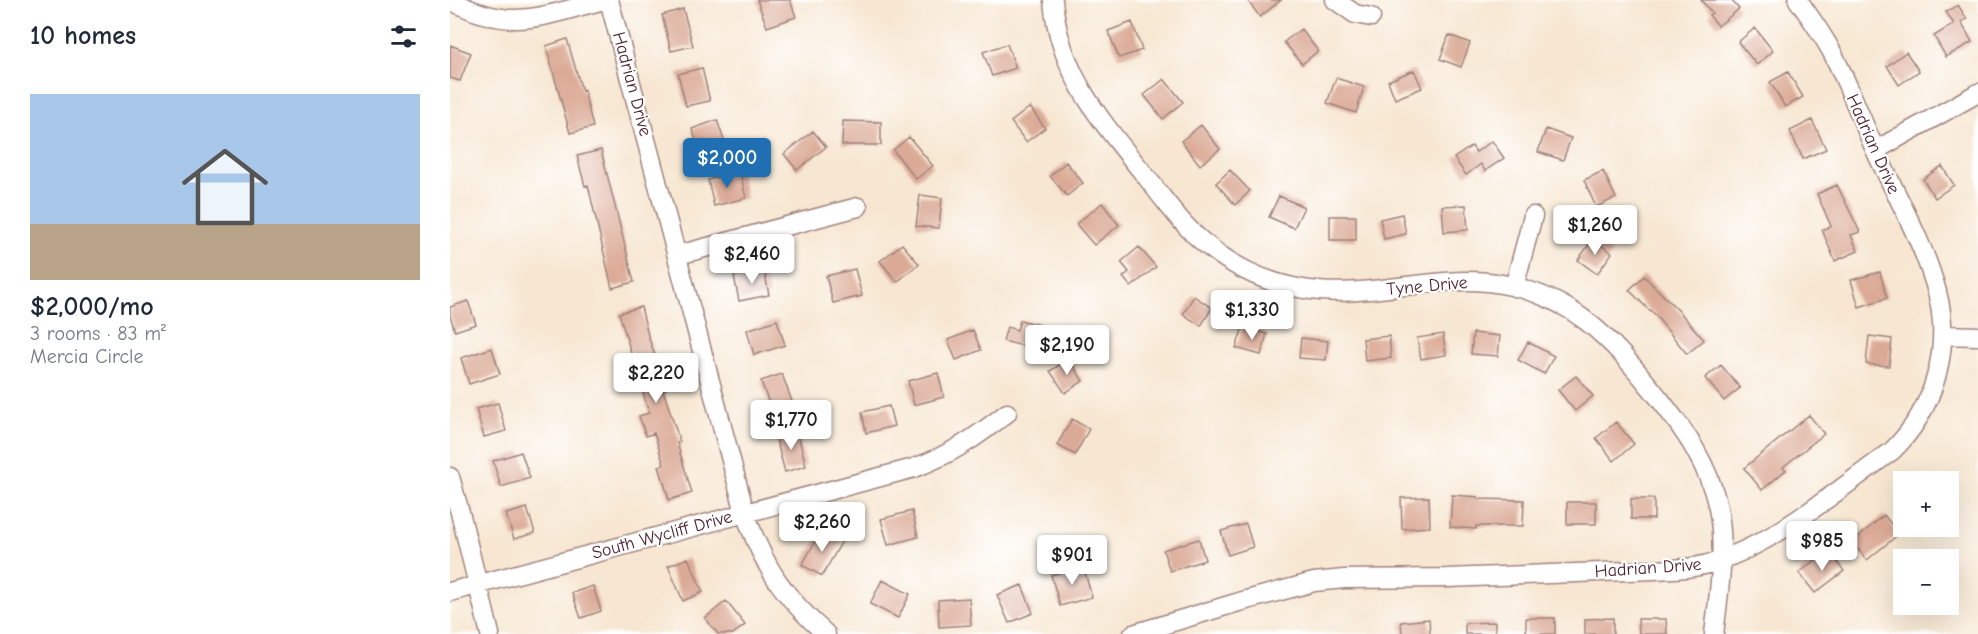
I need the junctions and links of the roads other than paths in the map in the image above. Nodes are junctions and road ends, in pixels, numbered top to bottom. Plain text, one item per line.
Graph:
1 (450, 0) edge
2 (603, 0) edge
3 (609, 0) edge
4 (1053, 0) edge
5 (1335, 0) edge
6 (1798, 0) edge
7 (1371, 17) dead end
8 (1978, 93) edge
9 (1876, 150) junction
10 (858, 207) dead end
11 (1533, 216) dead end
12 (678, 255) junction
13 (1514, 287) junction
14 (1942, 335) junction
15 (1978, 336) edge
16 (1007, 413) dead end
17 (450, 477) edge
18 (745, 513) junction
19 (1721, 559) junction
20 (478, 584) junction
21 (450, 592) edge
22 (490, 634) edge
23 (825, 634) edge
24 (1133, 634) edge
25 (1714, 634) edge

1 - 2 street
3 - 12 street, Hadrian Drive
4 - 13 street, Tyne Drive
5 - 7 street
6 - 9 street, Hadrian Drive
8 - 9 street
9 - 14 street, Hadrian Drive
10 - 12 street
11 - 13 street
12 - 18 street, Hadrian Drive
13 - 19 street, Tyne Drive
14 - 15 street
14 - 19 street, Hadrian Drive
16 - 18 street, South Wycliff Drive
17 - 20 street
18 - 20 street, South Wycliff Drive
18 - 23 street, Hadrian Drive
19 - 24 street, Hadrian Drive
19 - 25 street, Tyne Drive
20 - 21 street, South Wycliff Drive
20 - 22 street

